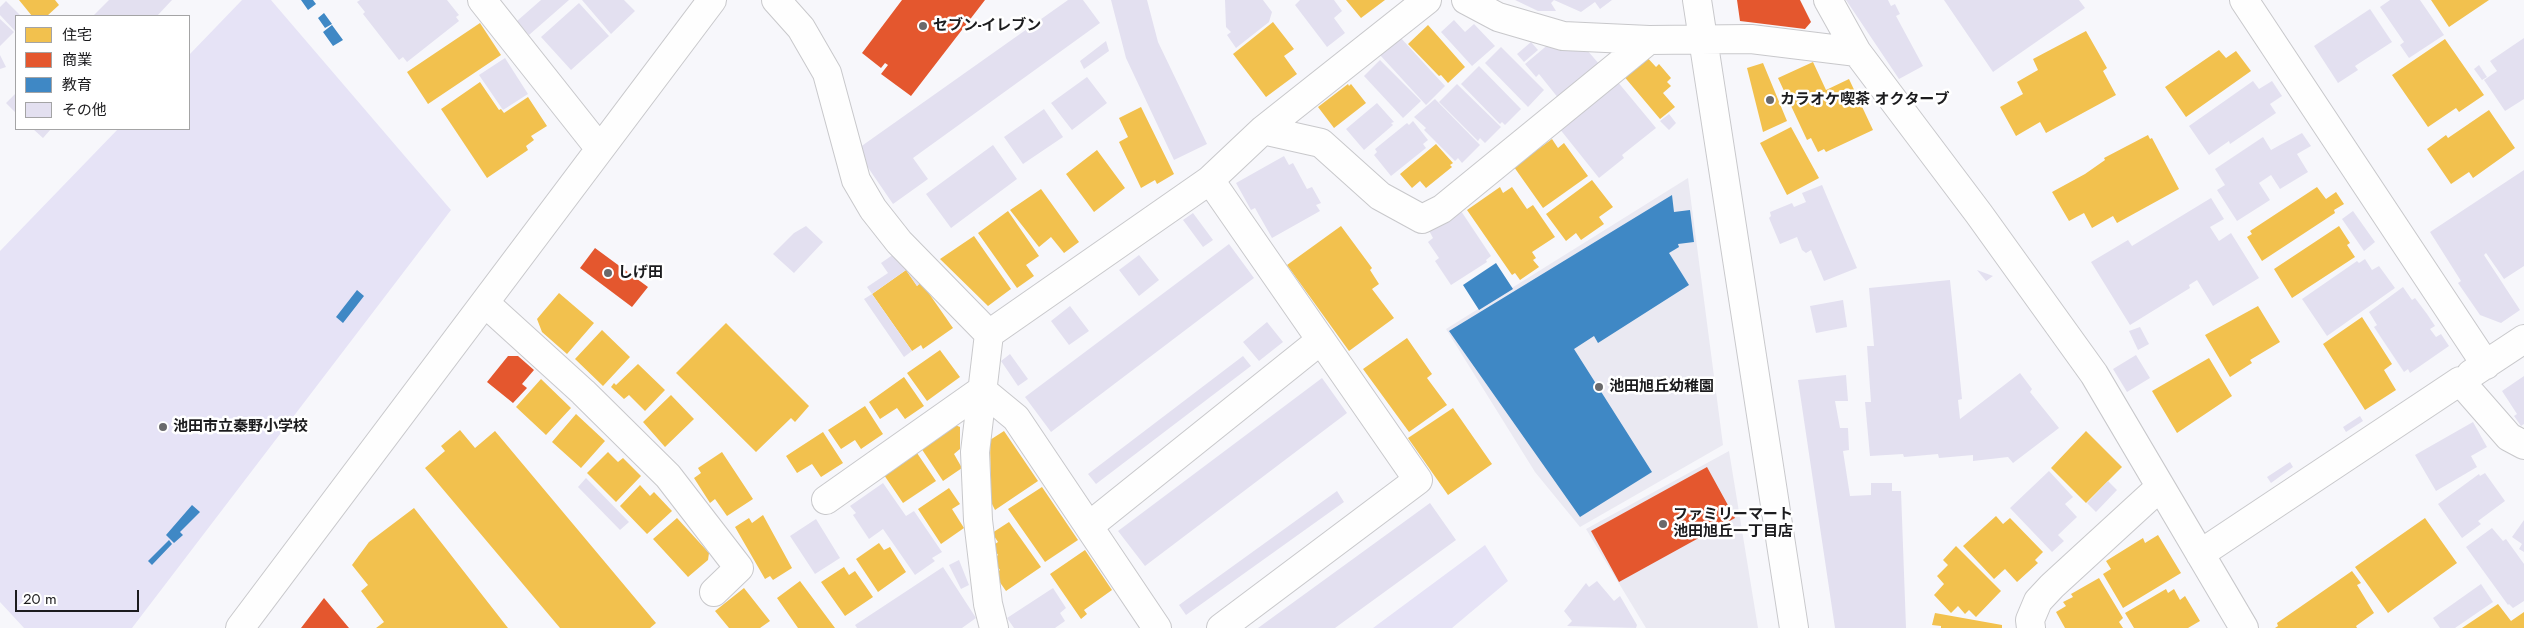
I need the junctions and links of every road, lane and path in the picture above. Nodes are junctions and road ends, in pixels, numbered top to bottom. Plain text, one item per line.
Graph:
1 (482, 0) edge
2 (712, 0) edge
3 (776, 0) edge
4 (1427, 0) edge
5 (1466, 0) edge
6 (1697, 0) edge
7 (1828, 0) edge
8 (2244, 0) edge
9 (1704, 39) junction
10 (1649, 40) junction
11 (1857, 52) junction
12 (1263, 130) junction
13 (600, 149) junction
14 (1210, 180) junction
15 (485, 303) junction
16 (989, 334) junction
17 (2524, 339) edge
18 (1321, 340) junction
19 (2486, 364) junction
20 (2460, 381) junction
21 (982, 390) junction
22 (2524, 445) edge
23 (2160, 487) junction
24 (826, 500) dead end
25 (1089, 526) junction
26 (2200, 554) junction
27 (714, 592) dead end
28 (240, 628) edge
29 (994, 628) edge
30 (1157, 628) edge
31 (1220, 628) edge
32 (1794, 628) edge
33 (2031, 628) edge
34 (2244, 628) edge

1 - 13 street
2 - 13 street
3 - 16 street
4 - 12 street
5 - 10 street
6 - 9 street
7 - 11 street
8 - 19 street
9 - 10 street
9 - 11 street
9 - 32 street
10 - 12 street
11 - 23 street
12 - 14 street
13 - 15 street
14 - 16 street
14 - 18 street
15 - 27 street
15 - 28 street
16 - 21 street
17 - 19 street
18 - 25 street
18 - 31 street
19 - 20 street
20 - 22 street
20 - 26 street
21 - 24 street
21 - 25 street
21 - 29 street
23 - 26 street
23 - 33 street
25 - 30 street
26 - 34 street

